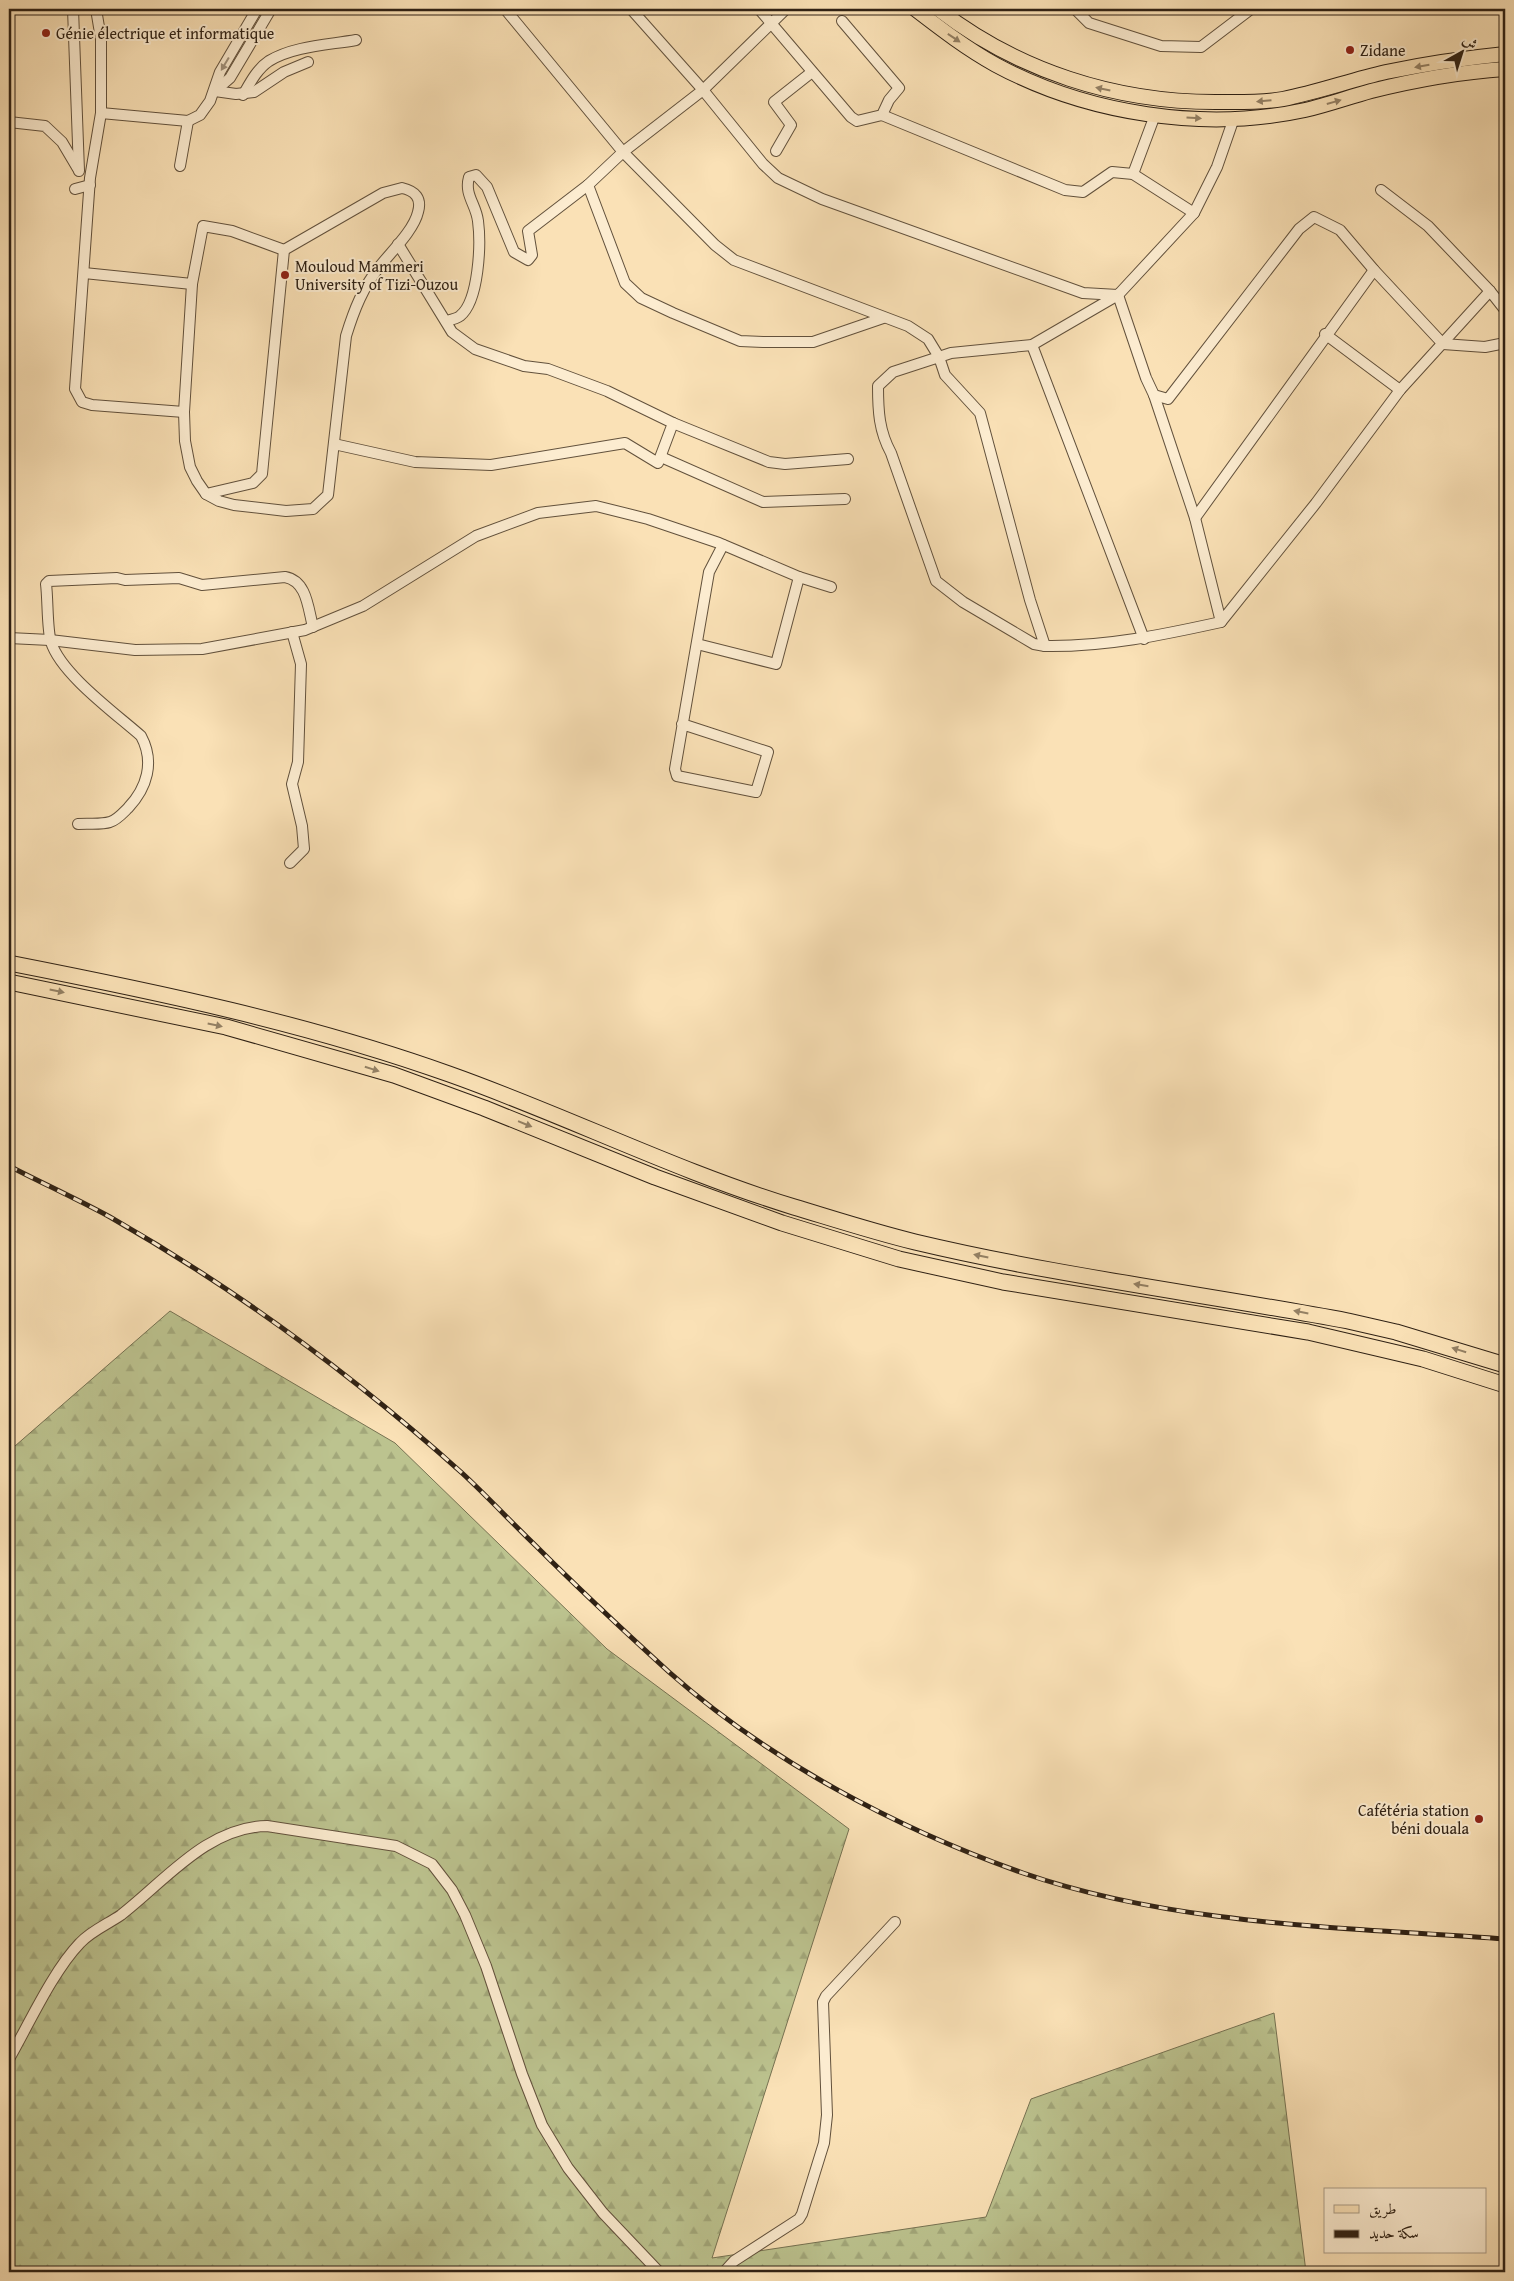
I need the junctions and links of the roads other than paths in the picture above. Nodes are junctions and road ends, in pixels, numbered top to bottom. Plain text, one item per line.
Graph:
1 (73, 9) edge
2 (96, 9) edge
3 (257, 9) edge
4 (271, 9) edge
5 (505, 9) edge
6 (631, 9) edge
7 (759, 9) edge
8 (786, 9) edge
9 (915, 9) edge
10 (938, 9) edge
11 (1075, 9) edge
12 (1251, 9) edge
13 (842, 22) dead end
14 (771, 23) junction
15 (356, 40) dead end
16 (1505, 54) edge
17 (308, 62) dead end
18 (1505, 68) edge
19 (812, 72) junction
20 (702, 90) junction
21 (215, 91) junction
22 (243, 95) junction
23 (101, 113) junction
24 (882, 115) junction
25 (1155, 115) junction
26 (1234, 118) junction
27 (188, 121) junction
28 (9, 122) edge
29 (623, 152) junction
30 (776, 152) dead end
31 (180, 166) dead end
32 (79, 172) junction
33 (1133, 174) junction
34 (90, 181) junction
35 (588, 185) junction
36 (75, 189) dead end
37 (1381, 190) dead end
38 (1194, 213) junction
39 (398, 244) junction
40 (284, 250) junction
41 (1374, 270) junction
42 (84, 273) junction
43 (192, 284) junction
44 (1490, 291) junction
45 (1118, 295) junction
46 (1505, 310) edge
47 (883, 318) junction
48 (446, 321) junction
49 (1326, 334) junction
50 (1505, 343) edge
51 (1032, 344) junction
52 (1443, 344) junction
53 (939, 357) junction
54 (1400, 390) junction
55 (1154, 395) junction
56 (184, 412) junction
57 (673, 423) junction
58 (334, 444) junction
59 (661, 457) junction
60 (848, 459) dead end
61 (206, 494) junction
62 (846, 499) dead end
63 (1195, 518) junction
64 (723, 545) junction
65 (799, 578) junction
66 (831, 587) dead end
67 (1221, 622) junction
68 (313, 627) junction
69 (292, 632) junction
70 (9, 638) edge
71 (1144, 639) junction
72 (50, 640) junction
73 (697, 644) junction
74 (1045, 646) junction
75 (682, 724) junction
76 (78, 824) dead end
77 (290, 863) dead end
78 (9, 963) edge
79 (9, 982) edge
80 (1505, 1365) edge
81 (1505, 1385) edge
82 (895, 1922) dead end
83 (9, 2059) edge
84 (659, 2272) edge
85 (724, 2272) edge

1 - 32 street
2 - 23 street
3 -> 21 street
4 - 21 street
5 - 29 street
6 - 20 street
7 - 14 street
8 - 14 street
9 -> 25 main road
16 -> 10 main road
11 - 12 street
13 - 24 street
14 - 19 street
14 - 20 street
15 - 22 street
17 - 22 street
26 -> 18 main road
19 - 24 street
19 - 30 street
20 - 29 street
20 - 45 street
21 - 22 street
21 - 27 street
23 - 27 street
23 - 34 street
24 - 33 street
25 -> 26 main road
25 - 33 street
26 - 38 street
27 - 31 street
28 - 32 street
29 - 35 street
29 - 47 street
32 - 34 street
33 - 38 street
34 - 36 street
34 - 42 street
35 - 47 street
35 - 48 street
37 - 44 street
38 - 45 street
39 - 40 street
39 - 48 street
39 - 58 street
40 - 43 street
40 - 61 street
41 - 49 street
41 - 52 street
41 - 55 street
42 - 43 street
42 - 56 street
43 - 56 street
44 - 46 street
44 - 52 street
45 - 51 street
45 - 55 street
47 - 53 street
48 - 57 street
49 - 54 street
49 - 63 street
50 - 52 street
51 - 53 street
51 - 71 street
52 - 54 street
53 - 74 street
53 - 74 street
54 - 67 street
55 - 63 street
56 - 61 street
57 - 59 street
57 - 60 street
58 - 59 street
58 - 61 street
59 - 62 street
63 - 67 street
64 - 65 street
64 - 68 street
64 - 73 street
65 - 66 street
65 - 73 street
67 - 71 street
68 - 69 street
68 - 72 street
69 - 72 street
69 - 77 street
70 - 72 street
71 - 74 street
72 - 76 street
73 - 75 street
75 - 75 street
80 -> 78 highway
79 -> 81 highway
82 - 85 street
83 - 84 street

